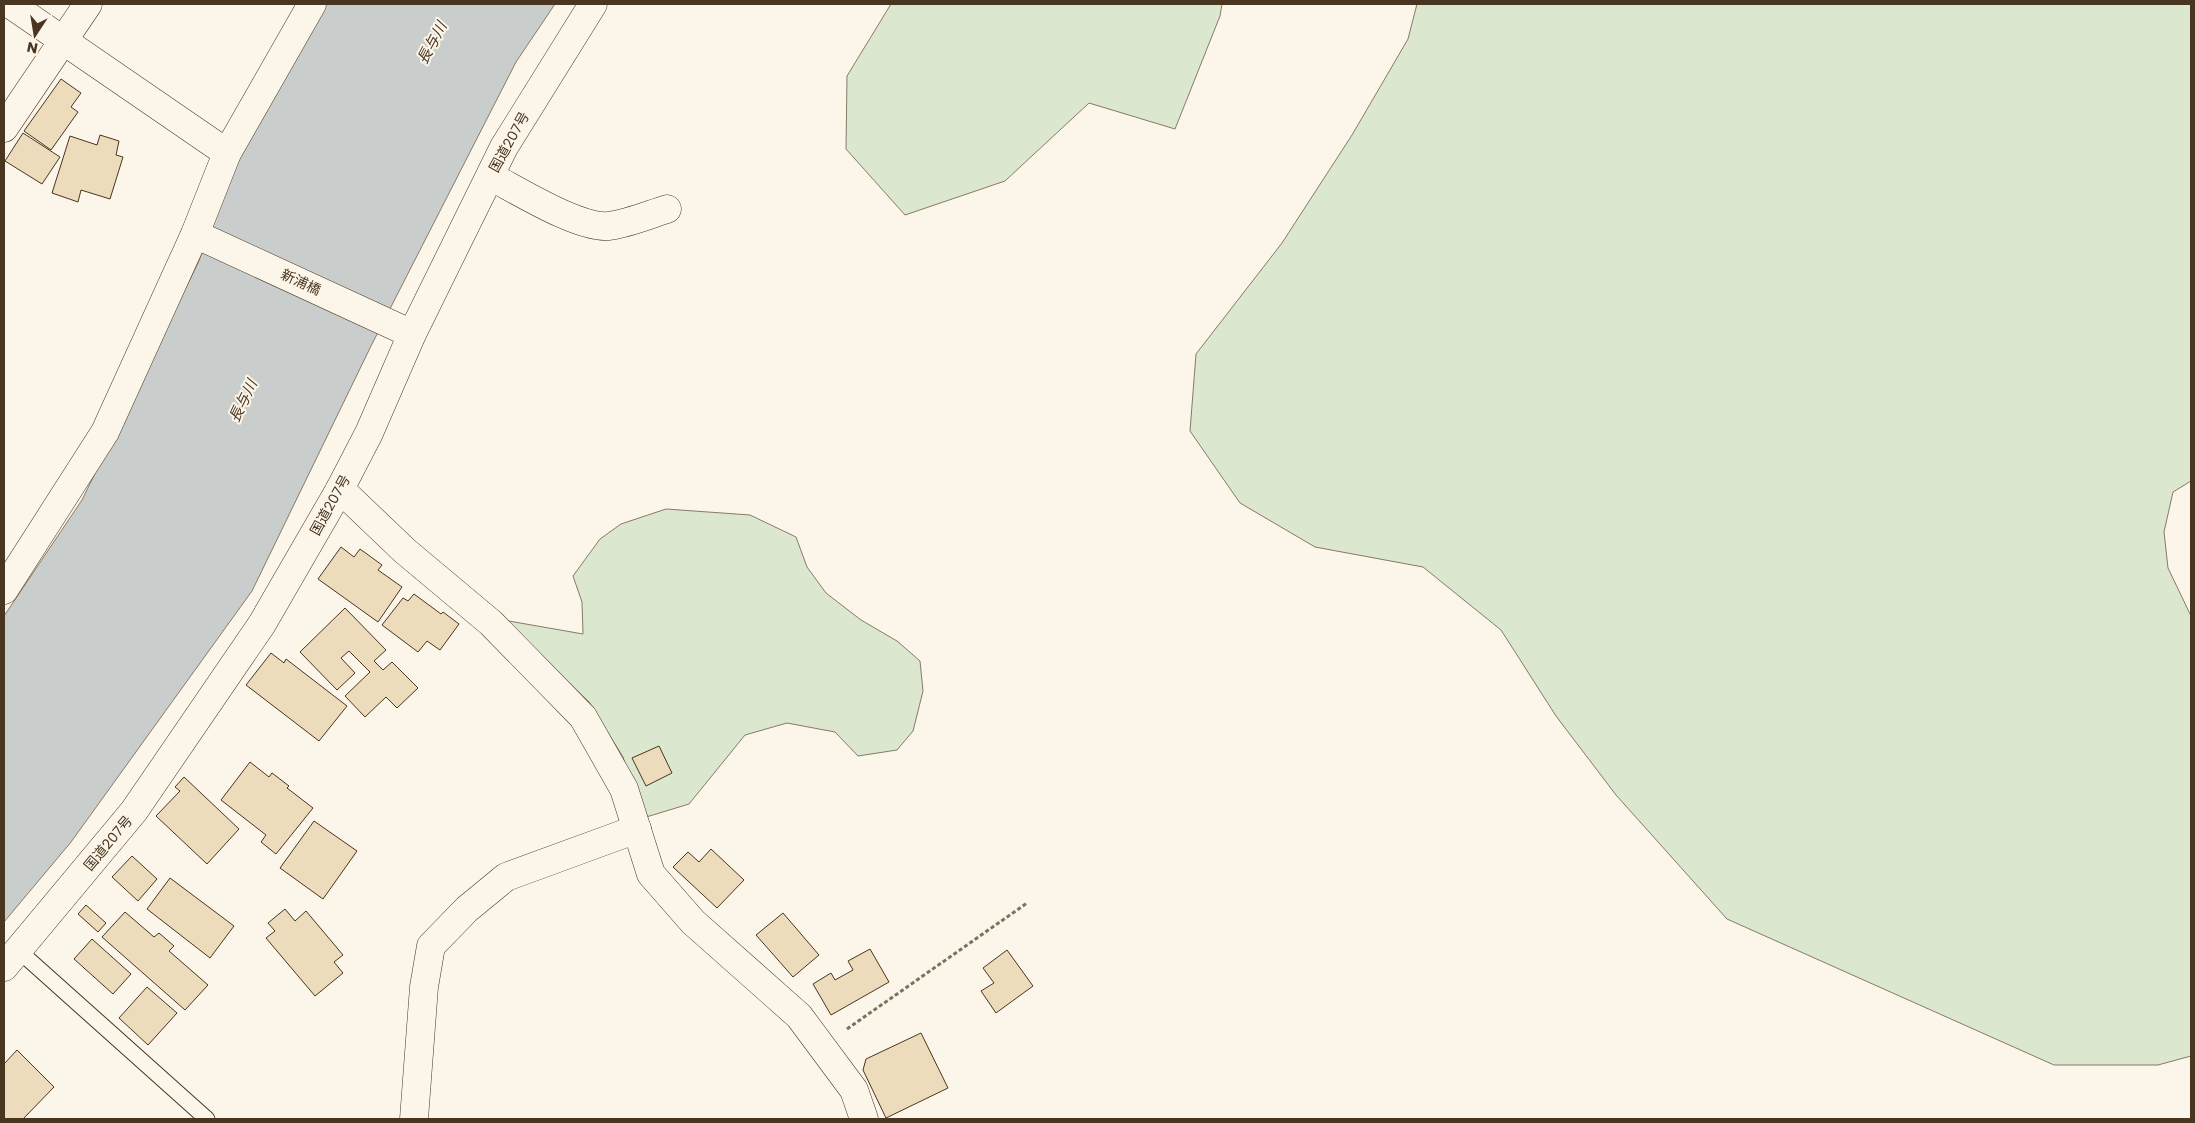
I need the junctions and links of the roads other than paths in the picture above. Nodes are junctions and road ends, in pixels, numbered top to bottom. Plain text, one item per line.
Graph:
1 (10, 4) edge
2 (88, 4) edge
3 (312, 4) edge
4 (593, 4) edge
5 (64, 40) junction
6 (4, 128) edge
7 (227, 153) junction
8 (490, 176) junction
9 (667, 209) dead end
10 (200, 236) junction
11 (404, 330) junction
12 (340, 489) junction
13 (4, 590) edge
14 (637, 829) junction
15 (11, 959) edge
16 (207, 1119) edge
17 (414, 1119) edge
18 (864, 1119) edge

1 - 5 main road
2 - 5 main road
3 - 7 main road
4 - 8 main road, 国道207号
5 - 6 main road
5 - 7 main road
7 - 10 main road
8 - 9 main road
8 - 11 main road, 国道207号
10 - 11 main road, 新浦橋
10 - 13 main road
11 - 12 main road, 国道207号
12 - 14 main road
12 - 15 main road, 国道207号
14 - 17 main road
14 - 18 main road
15 - 16 lane

